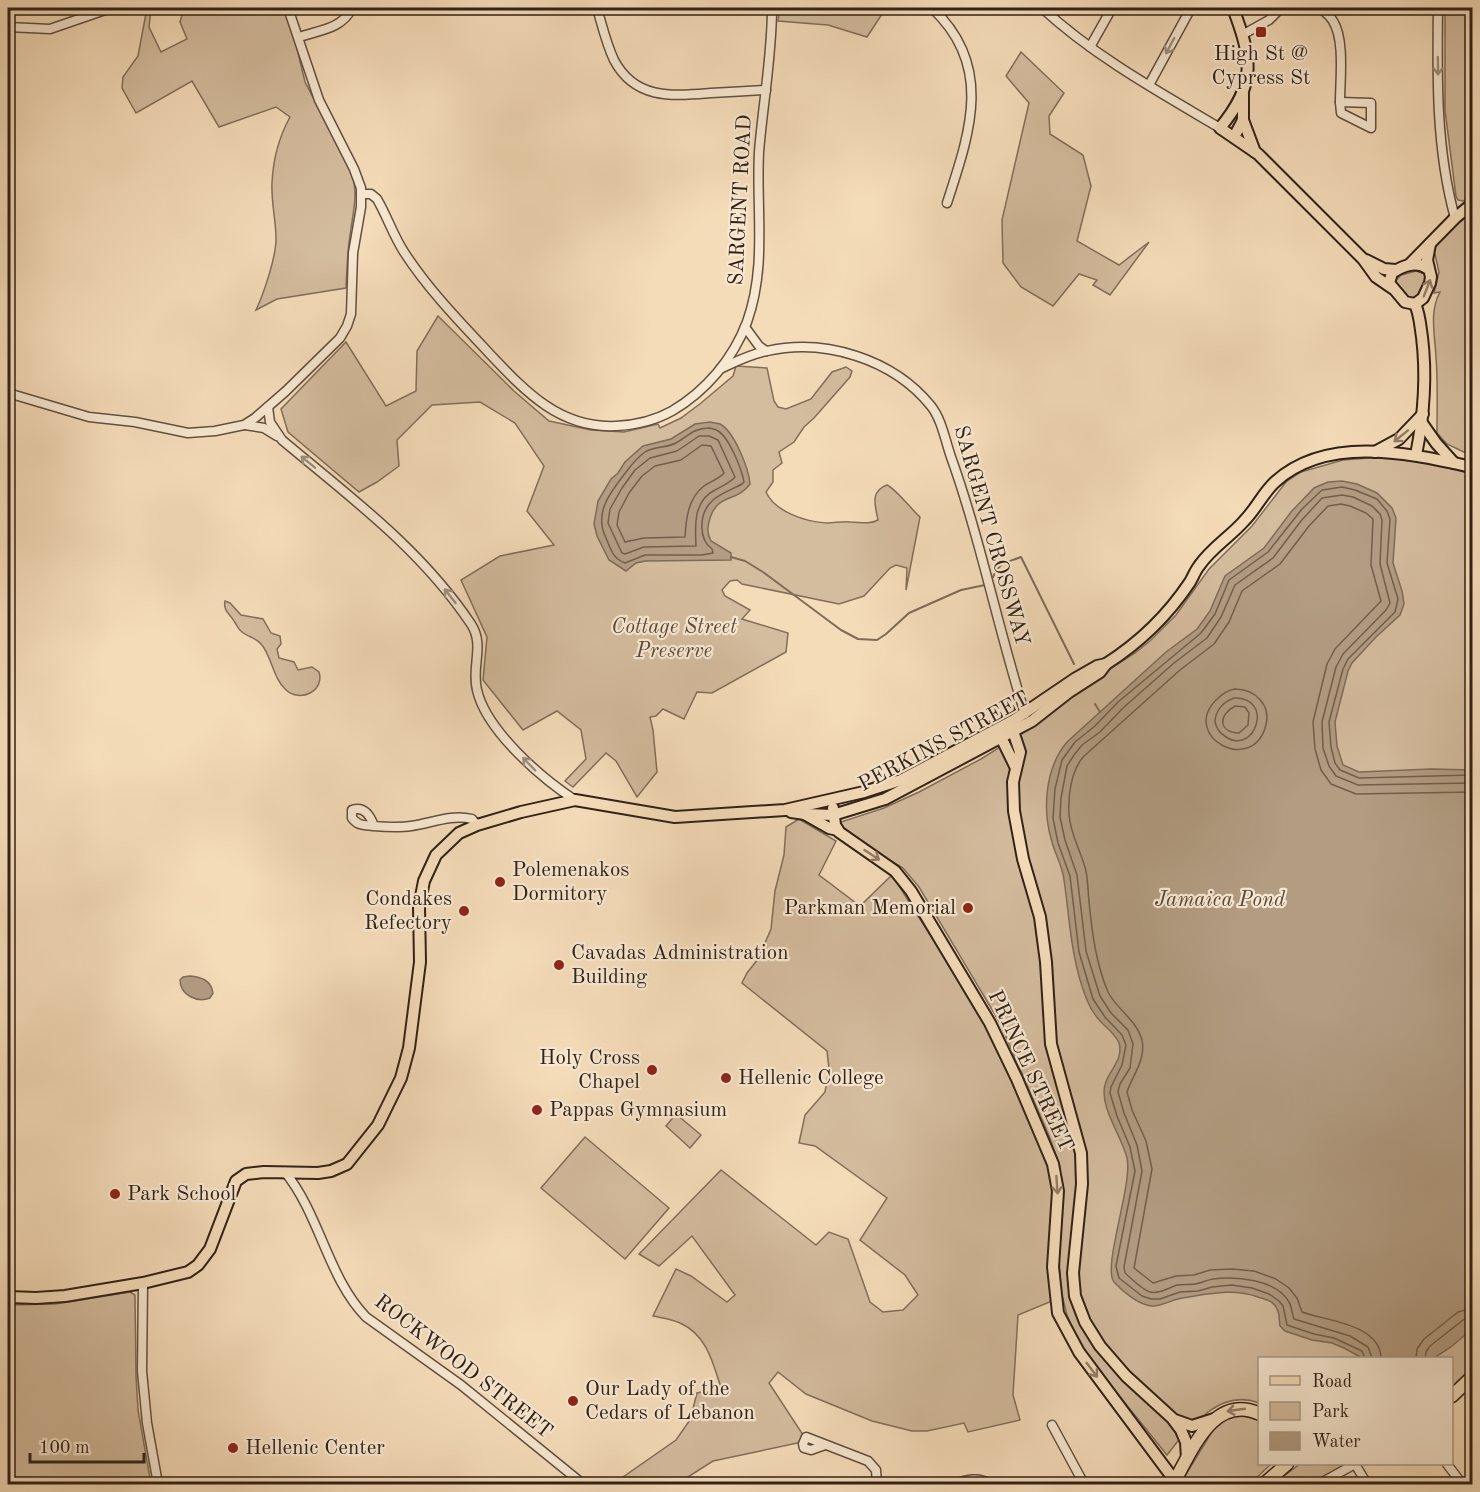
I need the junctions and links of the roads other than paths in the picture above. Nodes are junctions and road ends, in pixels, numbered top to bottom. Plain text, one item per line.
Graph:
1 (111, 8) edge
2 (288, 8) edge
3 (352, 8) edge
4 (597, 8) edge
5 (772, 8) edge
6 (932, 8) edge
7 (1042, 8) edge
8 (1112, 8) edge
9 (1191, 8) edge
10 (1233, 8) edge
11 (1281, 8) edge
12 (1320, 8) edge
13 (1438, 8) edge
14 (8, 27) edge
15 (1242, 35) junction
16 (299, 37) junction
17 (1090, 47) junction
18 (1149, 85) junction
19 (766, 90) junction
20 (1243, 94) junction
21 (1340, 102) dead end
22 (1243, 120) junction
23 (1220, 128) junction
24 (1234, 137) junction
25 (1256, 152) junction
26 (361, 194) junction
27 (947, 203) dead end
28 (1473, 204) edge
29 (1455, 218) junction
30 (1430, 244) junction
31 (1363, 259) junction
32 (1409, 265) junction
33 (1428, 269) junction
34 (1396, 270) junction
35 (1392, 288) junction
36 (1415, 304) junction
37 (745, 327) junction
38 (766, 351) junction
39 (720, 369) junction
40 (8, 393) edge
41 (268, 407) junction
42 (1423, 418) junction
43 (244, 424) junction
44 (282, 440) junction
45 (1375, 452) junction
46 (1416, 455) junction
47 (1454, 463) junction
48 (1473, 467) edge
49 (1106, 664) junction
50 (1025, 714) junction
51 (1012, 726) junction
52 (999, 733) junction
53 (1015, 766) junction
54 (575, 800) junction
55 (833, 800) junction
56 (785, 810) junction
57 (805, 814) junction
58 (833, 815) junction
59 (477, 825) junction
60 (374, 826) dead end
61 (838, 830) junction
62 (285, 1172) junction
63 (143, 1283) junction
64 (8, 1297) edge
65 (1473, 1377) edge
66 (1454, 1393) edge
67 (1258, 1412) edge
68 (1172, 1418) junction
69 (1214, 1419) junction
70 (1052, 1425) dead end
71 (825, 1445) dead end
72 (1187, 1460) junction
73 (1353, 1465) edge
74 (1356, 1465) edge
75 (1448, 1465) edge
76 (1275, 1469) edge
77 (1327, 1482) edge
78 (1174, 1483) edge
79 (158, 1485) edge
80 (583, 1485) edge
81 (877, 1485) edge
82 (956, 1485) edge
83 (990, 1485) edge
84 (1084, 1485) edge
85 (1264, 1485) edge
86 (1318, 1485) edge
87 (1367, 1485) edge
88 (1462, 1485) edge

1 - 14 street
2 - 16 street
3 - 16 street
4 - 19 street
5 - 19 street, SARGENT ROAD
6 - 27 street
7 - 17 street
8 - 17 street
9 -> 18 street
10 - 15 main road
11 - 15 street
12 - 21 street
13 -> 29 street
15 - 20 main road
16 - 26 street
17 - 18 street
18 - 23 street
19 - 37 street, SARGENT ROAD
20 - 22 main road
20 - 23 main road
22 - 24 main road
22 - 25 main road
23 - 24 main road
24 - 25 main road
25 - 31 main road
26 - 39 street, SARGENT ROAD
26 - 41 street
28 - 29 main road
29 - 30 main road
30 - 32 main road
30 - 33 main road
31 - 34 main road
31 - 35 main road
32 - 33 main road
32 - 34 main road
36 -> 33 main road
34 - 35 main road
35 - 36 main road
36 - 42 main road
37 - 38 street
37 - 39 street, SARGENT ROAD
38 - 39 street, SARGENT CROSSWAY
38 - 50 street, SARGENT CROSSWAY
40 - 43 street
41 - 43 street
41 - 44 street
42 -> 45 main road
42 - 46 main road
42 - 47 main road
43 - 44 street
54 -> 44 street
45 - 46 main road, PERKINS STREET
45 - 49 main road, PERKINS STREET
46 - 47 main road, PERKINS STREET
47 - 48 main road, PERKINS STREET
49 - 50 main road, PERKINS STREET
49 - 51 main road, PERKINS STREET
50 - 51 main road, PERKINS STREET
51 - 52 main road, PERKINS STREET
51 - 53 main road
52 - 53 main road
52 - 55 main road, PERKINS STREET
52 - 58 main road, PERKINS STREET
53 - 68 main road
54 - 56 main road, PERKINS STREET
54 - 59 main road
55 - 56 main road, PERKINS STREET
55 - 58 main road
56 - 57 main road, PERKINS STREET
57 - 58 main road, PERKINS STREET
57 - 61 main road, PRINCE STREET
58 - 61 main road
59 - 60 street
59 - 62 main road
61 -> 78 main road, PRINCE STREET
62 - 63 main road
62 - 80 street, ROCKWOOD STREET
63 - 64 main road
63 - 79 street
65 - 66 highway
67 -> 69 highway
68 - 69 main road
68 - 72 main road
69 - 72 highway
70 - 84 street
71 - 81 street
72 - 78 highway
73 - 77 street
74 - 87 street
75 - 88 street
76 - 85 highway
77 - 86 street
82 - 83 street

